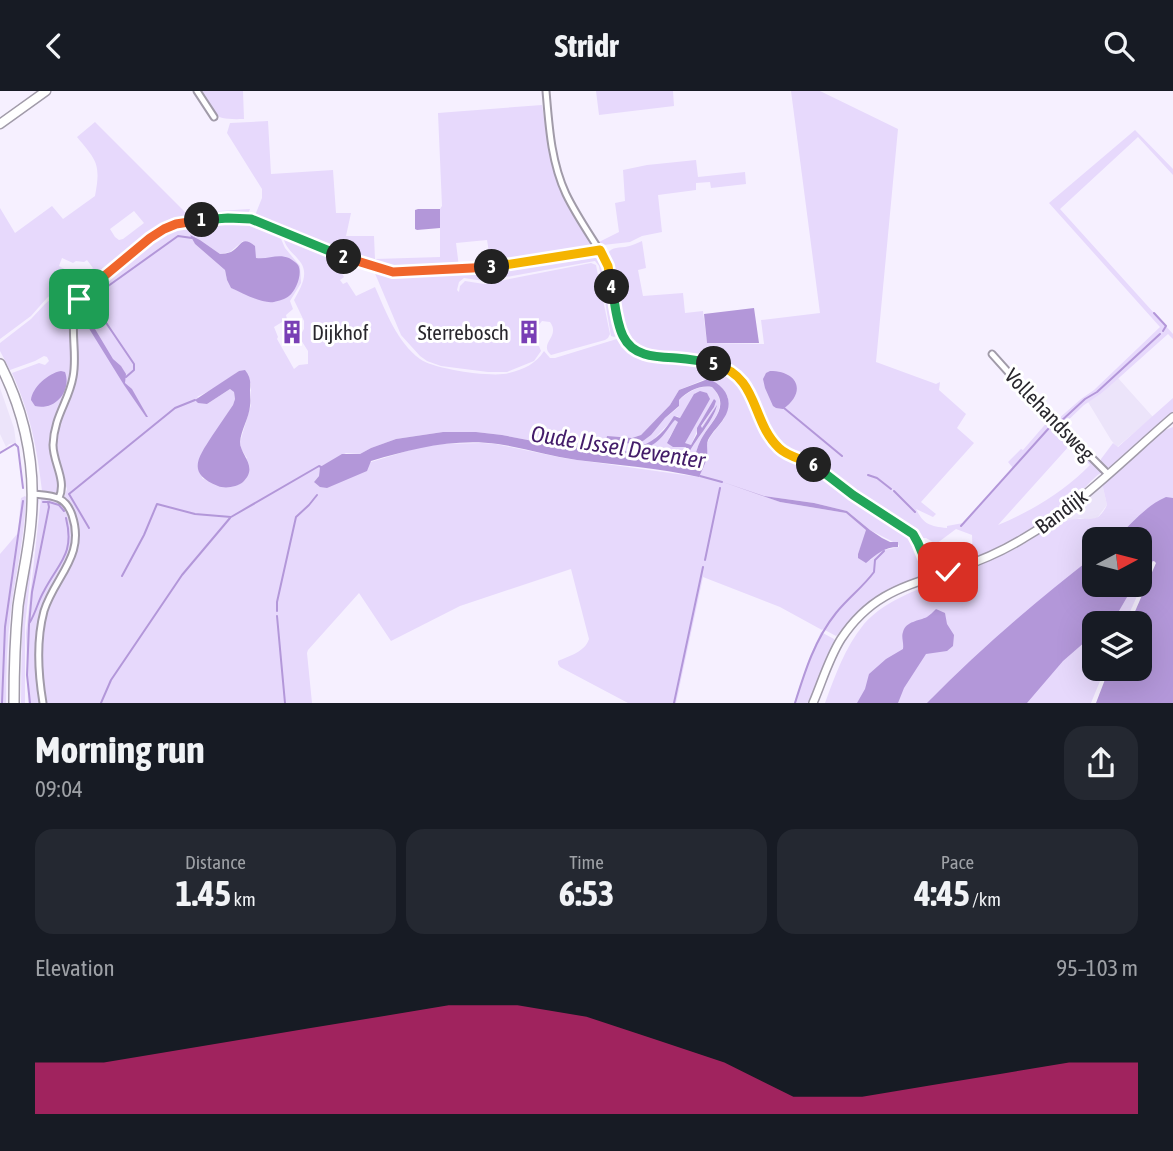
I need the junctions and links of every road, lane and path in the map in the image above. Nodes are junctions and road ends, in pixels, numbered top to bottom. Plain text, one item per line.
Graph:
1 (46, 91) edge
2 (197, 91) edge
3 (547, 91) edge
4 (214, 117) dead end
5 (0, 124) edge
6 (600, 250) junction
7 (992, 354) dead end
8 (0, 365) edge
9 (1173, 417) edge
10 (1108, 474) junction
11 (33, 494) junction
12 (59, 498) junction
13 (932, 577) junction
14 (17, 703) edge
15 (43, 703) edge
16 (813, 703) edge

1 - 5 main road
2 - 4 street
3 - 6 street
6 - 12 street
6 - 13 street
7 - 10 street, Vollehandsweg
8 - 11 main road
9 - 10 street, Bandijk
10 - 13 street, Bandijk
11 - 12 street
11 - 14 main road
12 - 15 street
13 - 16 street, Bandijk

